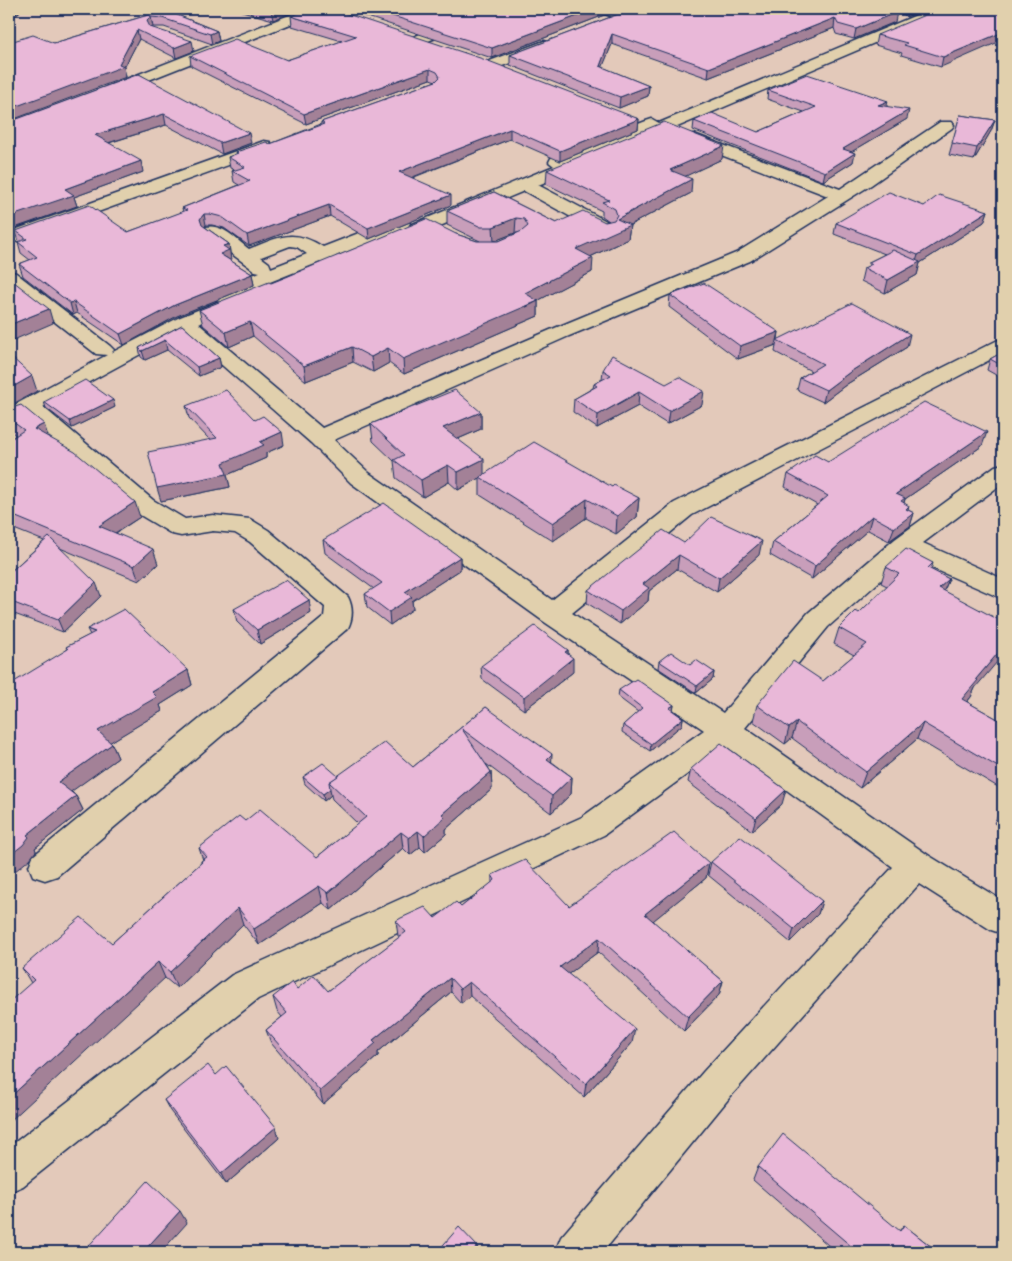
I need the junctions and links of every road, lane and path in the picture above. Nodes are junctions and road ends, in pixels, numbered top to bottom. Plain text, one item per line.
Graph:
1 (13, 9) edge
2 (316, 9) edge
3 (636, 9) edge
4 (920, 9) edge
5 (942, 9) edge
6 (9, 10) edge
7 (275, 12) dead end
8 (603, 15) edge
9 (294, 18) junction
10 (893, 21) junction
11 (426, 26) edge
12 (400, 34) edge
13 (418, 40) junction
14 (557, 40) edge
15 (191, 44) edge
16 (437, 46) edge
17 (212, 51) junction
18 (510, 72) edge
19 (96, 96) edge
20 (630, 118) edge
21 (946, 125) dead end
22 (658, 126) junction
23 (281, 140) edge
24 (525, 185) junction
25 (841, 195) junction
26 (428, 224) junction
27 (605, 228) edge
28 (213, 231) edge
29 (448, 234) edge
30 (9, 238) edge
31 (247, 256) junction
32 (327, 259) junction
33 (271, 274) junction
34 (9, 277) edge
35 (185, 322) junction
36 (1003, 345) edge
37 (103, 350) junction
38 (15, 409) edge
39 (318, 438) junction
40 (1003, 471) edge
41 (904, 545) junction
42 (1003, 590) edge
43 (552, 614) junction
44 (726, 730) junction
45 (45, 866) dead end
46 (916, 866) junction
47 (1003, 919) edge
48 (9, 1172) edge
49 (576, 1252) edge

1 - 6 street
2 - 9 street
3 - 8 street
4 - 10 street
5 - 10 street
7 - 9 street
9 - 17 street
10 - 22 street
11 - 13 street
12 - 13 street
13 - 16 street
14 - 18 street
15 - 17 street
17 - 19 street
20 - 22 street
21 - 25 street
22 - 24 street
22 - 25 street
22 - 32 street
23 - 30 street
24 - 26 street
24 - 27 street
25 - 39 street
26 - 29 street
26 - 32 street
28 - 31 street
31 - 32 street
31 - 33 street
32 - 33 street
32 - 35 street
33 - 37 street
34 - 37 street
35 - 38 street
35 - 39 street
36 - 43 street
37 - 38 street
38 - 45 street
39 - 43 street
40 - 41 street
41 - 42 street
41 - 44 street
43 - 44 street
44 - 46 street
44 - 48 street
46 - 47 street
46 - 49 street

